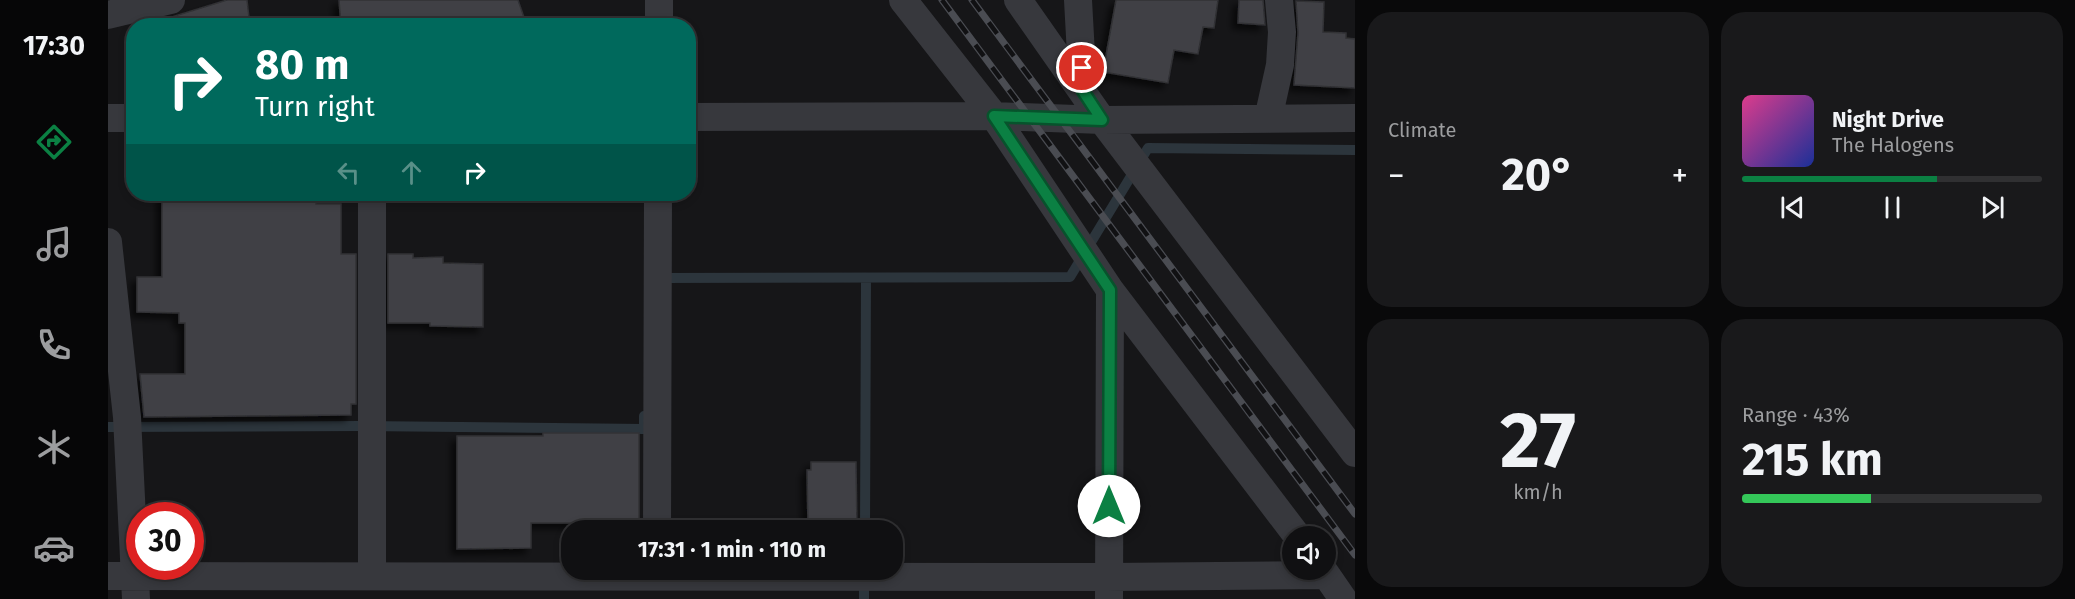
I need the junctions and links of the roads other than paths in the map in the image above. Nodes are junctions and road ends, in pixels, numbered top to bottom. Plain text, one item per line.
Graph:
1 (171, 0) edge
2 (659, 0) edge
3 (903, 0) edge
4 (1018, 0) edge
5 (1078, 0) edge
6 (1279, 0) edge
7 (108, 15) edge
8 (659, 18) edge
9 (1083, 91) junction
10 (994, 116) junction
11 (696, 117) edge
12 (108, 118) edge
13 (126, 118) edge
14 (1355, 118) edge
15 (1269, 119) junction
16 (1102, 120) junction
17 (372, 201) edge
18 (658, 201) edge
19 (108, 242) edge
20 (1110, 290) junction
21 (1355, 453) edge
22 (657, 520) edge
23 (1290, 526) edge
24 (1282, 575) edge
25 (372, 576) junction
26 (1330, 580) edge
27 (657, 582) edge
28 (126, 584) edge
29 (1109, 588) edge
30 (1343, 599) edge

1 - 7 street
2 - 8 street
3 - 10 street
4 - 9 street
5 - 9 street
6 - 15 street
9 - 16 street
10 - 11 street
10 - 16 street
10 - 20 street
12 - 13 street
14 - 15 street
15 - 16 street
16 - 21 street
17 - 25 street
18 - 22 street
19 - 28 street
20 - 23 street
20 - 29 street
24 - 29 street
25 - 27 street
25 - 28 street
26 - 30 street
27 - 29 street

